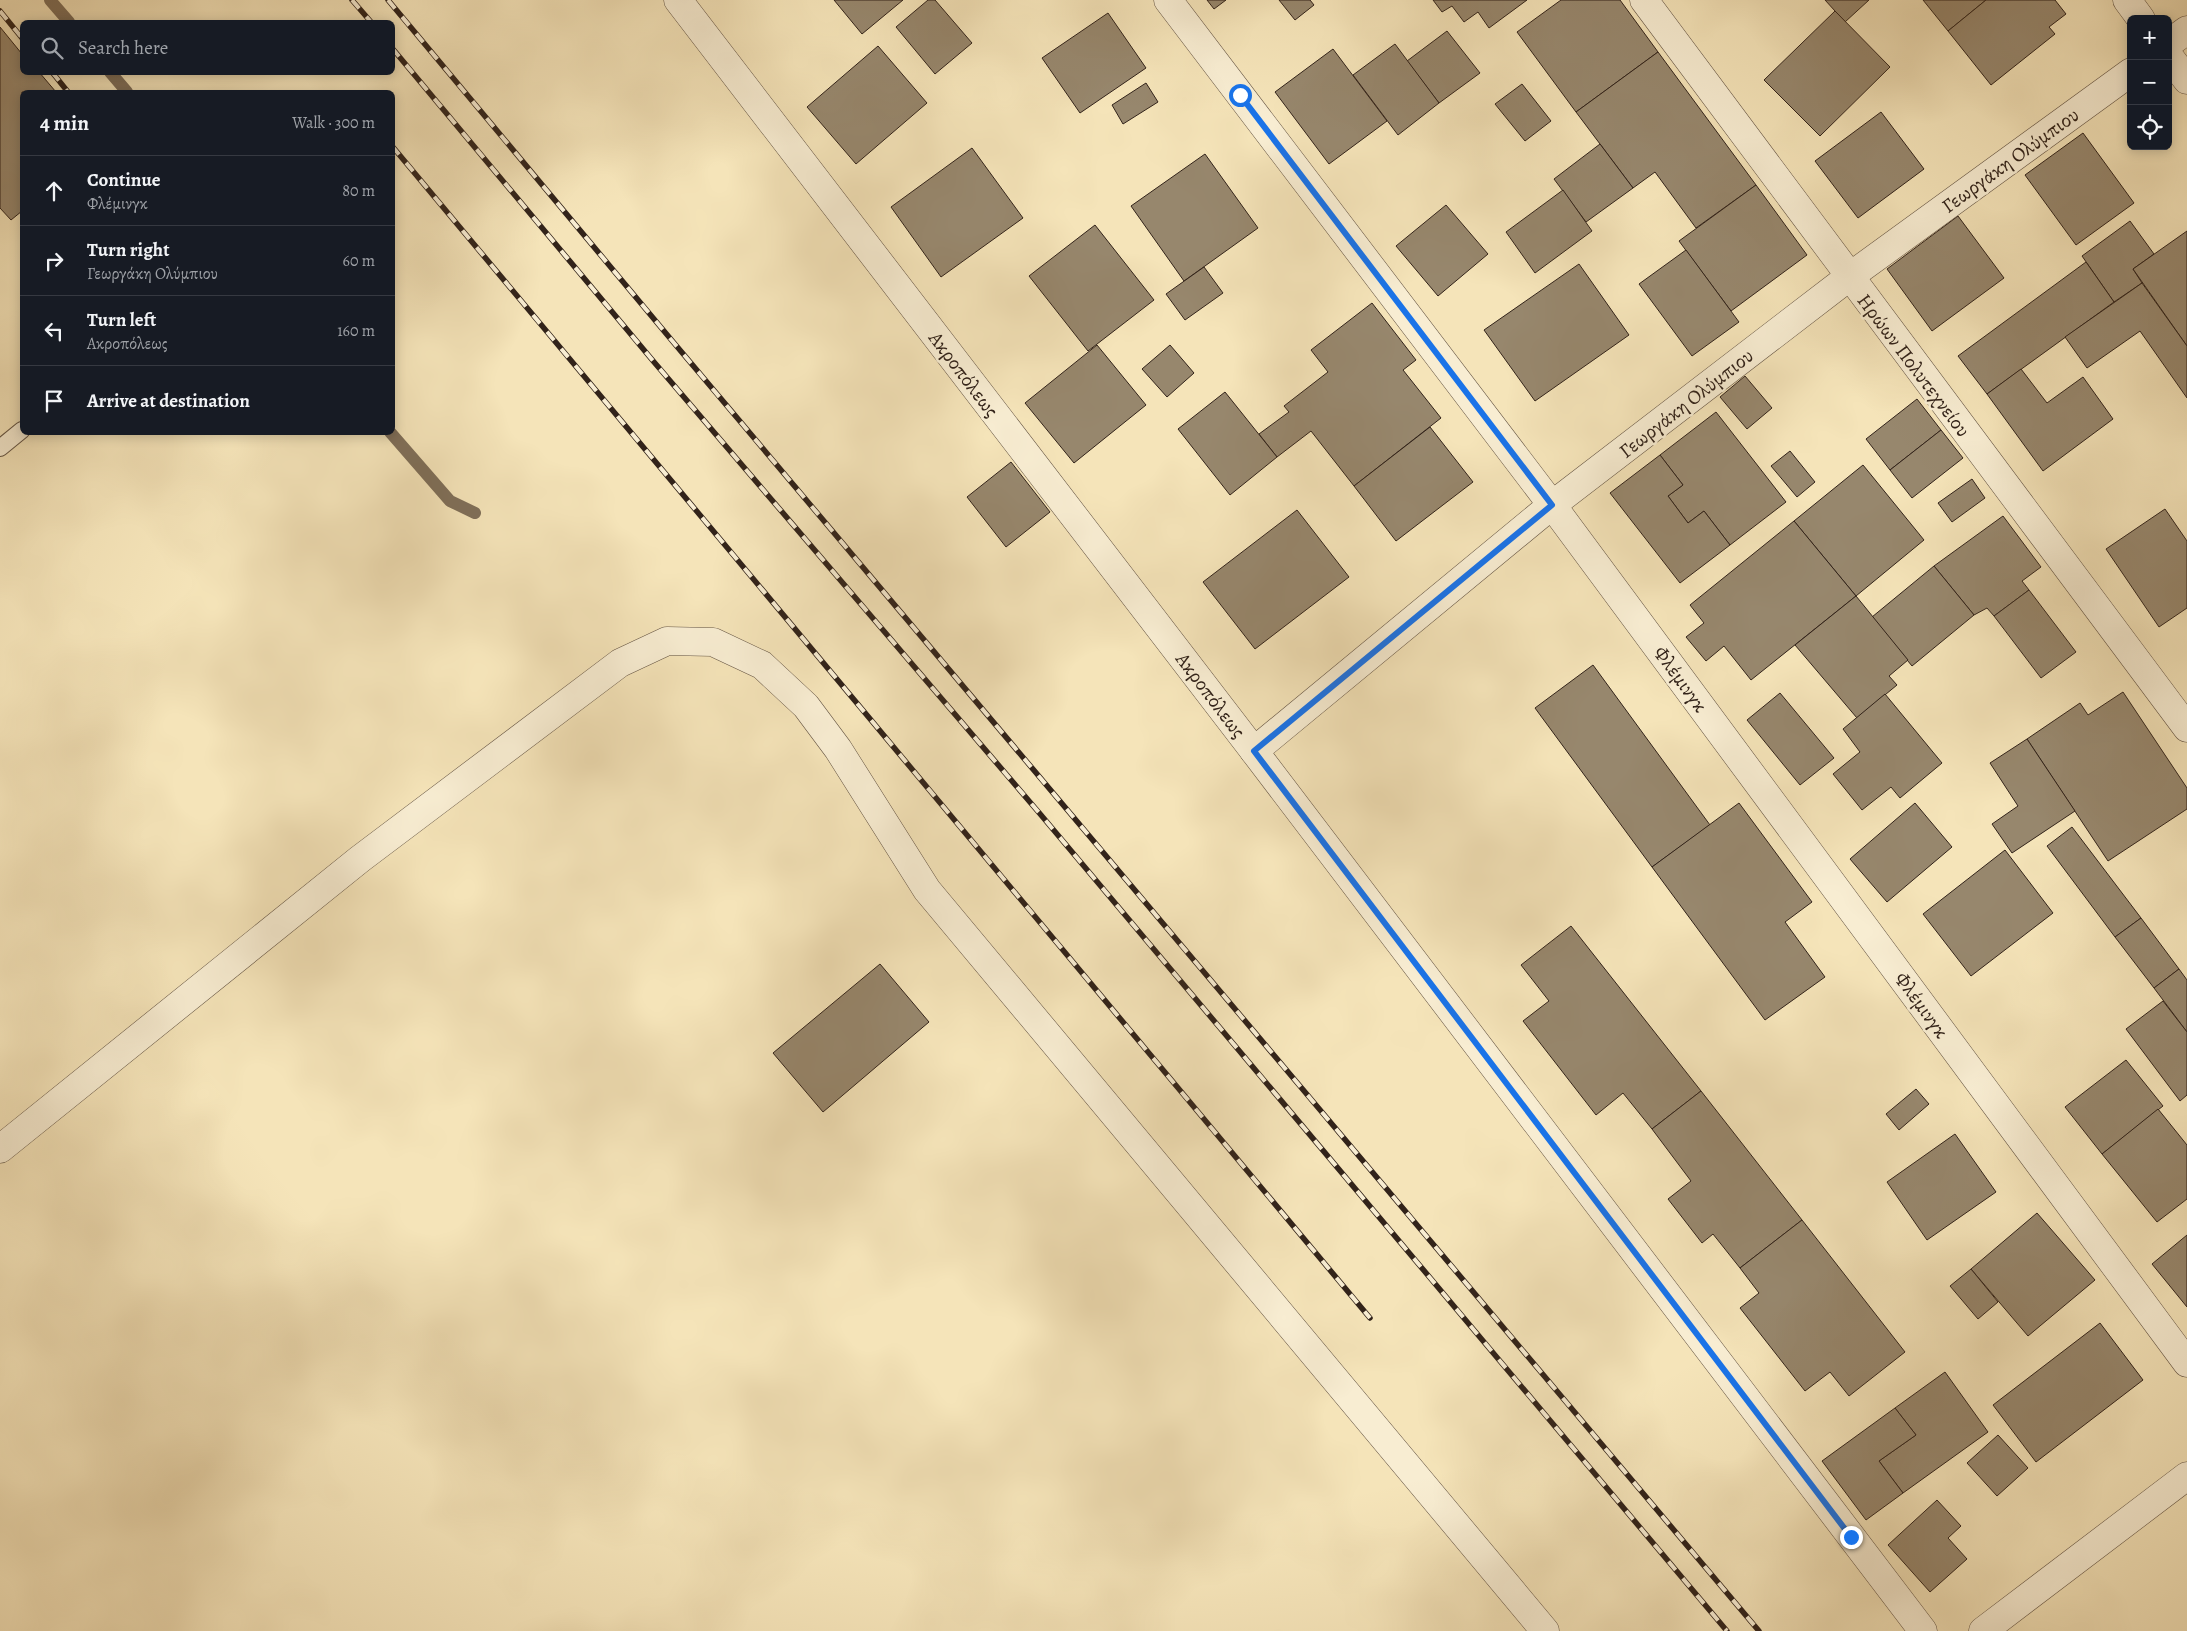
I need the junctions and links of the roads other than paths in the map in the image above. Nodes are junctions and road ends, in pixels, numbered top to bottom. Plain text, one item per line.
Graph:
1 (678, 0) edge
2 (1168, 0) edge
3 (1644, 0) edge
4 (2127, 0) edge
5 (2138, 15) edge
6 (2187, 30) edge
7 (2172, 41) edge
8 (2172, 60) edge
9 (2127, 75) edge
10 (2187, 80) edge
11 (1849, 277) junction
12 (20, 432) edge
13 (0, 448) edge
14 (1552, 505) junction
15 (2187, 728) edge
16 (1254, 751) junction
17 (0, 1149) edge
18 (2187, 1363) edge
19 (2187, 1476) edge
20 (1545, 1631) edge
21 (1923, 1631) edge
22 (1983, 1631) edge

1 - 16 street, Ακροπόλεως
2 - 14 street, Φλέμινγκ
3 - 11 street, Ηρώων Πολυτεχνείου
4 - 5 street
6 - 7 street
8 - 10 street
9 - 11 street, Γεωργάκη Ολύμπιου
11 - 14 street, Γεωργάκη Ολύμπιου
11 - 15 street, Ηρώων Πολυτεχνείου
12 - 13 lane
14 - 16 street, Γεωργάκη Ολύμπιου
14 - 18 street, Φλέμινγκ
16 - 21 street, Ακροπόλεως
17 - 20 street
19 - 22 street

